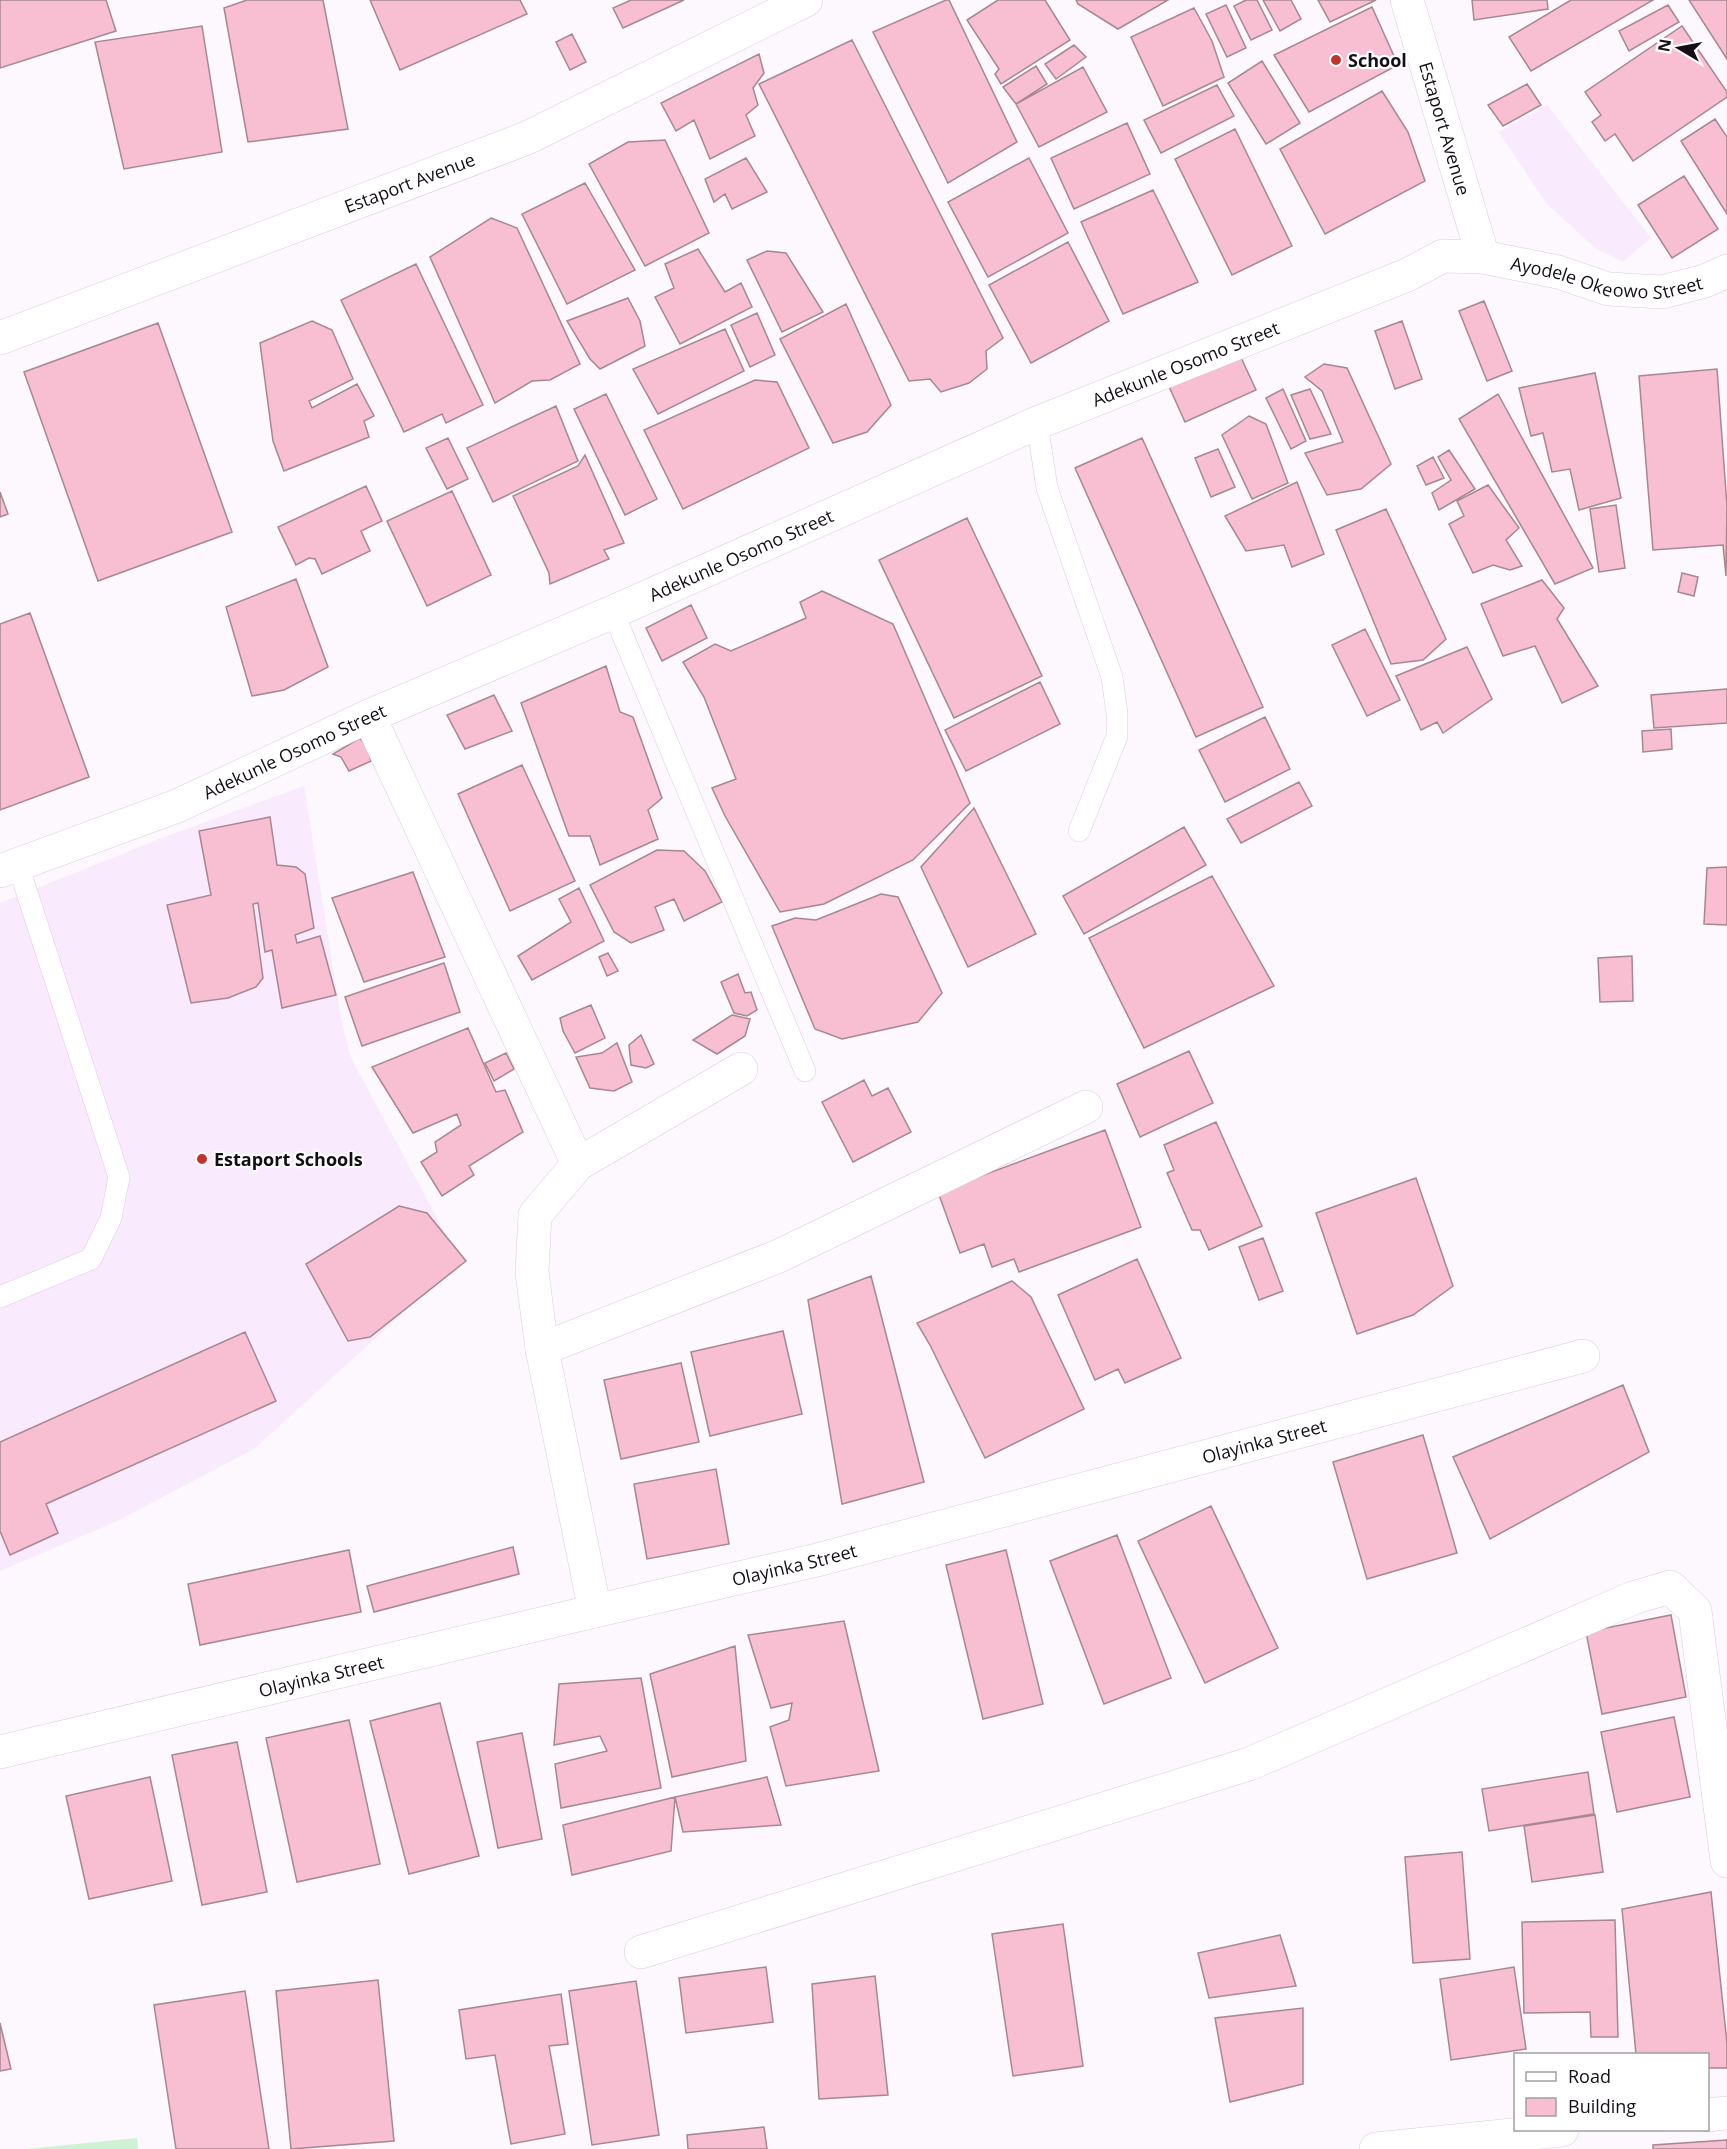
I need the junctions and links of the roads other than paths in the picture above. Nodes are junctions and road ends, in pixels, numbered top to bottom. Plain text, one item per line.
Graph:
1 (806, 0) edge
2 (1407, 0) edge
3 (1484, 257) junction
4 (1727, 271) edge
5 (0, 338) edge
6 (1037, 423) junction
7 (613, 612) junction
8 (369, 716) junction
9 (1079, 831) dead end
10 (9, 868) edge
11 (741, 1069) dead end
12 (805, 1071) dead end
13 (1086, 1107) dead end
14 (578, 1164) junction
15 (0, 1297) edge
16 (542, 1349) junction
17 (1583, 1356) dead end
18 (595, 1611) junction
19 (0, 1752) edge
20 (1727, 1861) edge
21 (641, 1952) dead end
22 (1727, 2113) edge
23 (1709, 2115) edge
24 (1552, 2131) edge
25 (1376, 2149) edge

1 - 5 street, Estaport Avenue
2 - 3 street, Estaport Avenue
3 - 4 street, Ayodele Okeowo Street
3 - 6 street, Adekunle Osomo Street
6 - 7 street, Adekunle Osomo Street
6 - 9 lane
7 - 8 street, Adekunle Osomo Street
7 - 12 lane
8 - 10 street, Adekunle Osomo Street
8 - 14 street
10 - 15 lane
11 - 14 street
13 - 16 street
14 - 16 street
16 - 18 street
17 - 18 street, Olayinka Street
18 - 19 street, Olayinka Street
20 - 21 street
22 - 23 street
24 - 25 street

